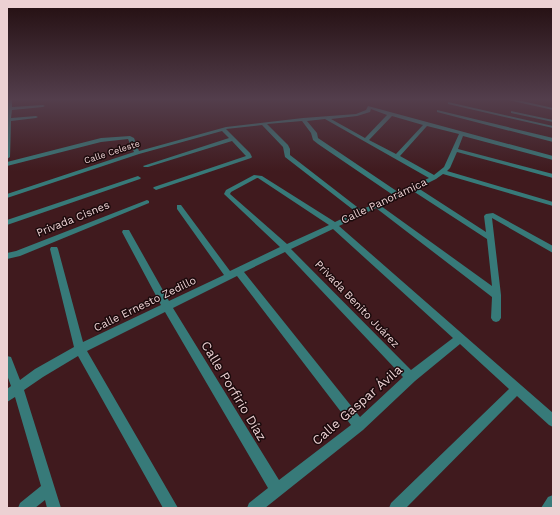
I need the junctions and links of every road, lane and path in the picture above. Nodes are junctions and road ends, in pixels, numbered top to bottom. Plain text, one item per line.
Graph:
1 (263, 123) joint
2 (306, 123) edge
3 (336, 123) edge
4 (382, 123) edge
5 (427, 123) joint
6 (484, 123) edge
7 (536, 123) edge
8 (553, 127) edge
9 (223, 129) junction
10 (7, 132) edge
11 (462, 133) junction
12 (233, 139) junction
13 (366, 140) junction
14 (553, 140) edge
15 (8, 148) edge
16 (455, 150) junction
17 (137, 153) junction
18 (7, 157) edge
19 (396, 157) junction
20 (553, 158) edge
21 (7, 164) edge
22 (146, 166) dead end
23 (443, 172) junction
24 (553, 176) edge
25 (138, 178) dead end
26 (434, 178) junction
27 (156, 188) dead end
28 (413, 188) junction
29 (398, 195) junction
30 (7, 196) edge
31 (147, 202) dead end
32 (553, 204) edge
33 (376, 205) junction
34 (179, 207) dead end
35 (360, 212) junction
36 (7, 223) edge
37 (334, 225) junction
38 (126, 232) dead end
39 (489, 237) junction
40 (286, 248) junction
41 (54, 249) dead end
42 (553, 250) edge
43 (7, 256) edge
44 (234, 274) junction
45 (496, 295) junction
46 (167, 307) junction
47 (496, 318) dead end
48 (460, 338) junction
49 (80, 349) junction
50 (7, 362) edge
51 (411, 377) junction
52 (18, 388) junction
53 (517, 389) junction
54 (7, 396) edge
55 (553, 421) edge
56 (359, 426) junction
57 (48, 488) junction
58 (277, 490) junction
59 (553, 502) edge
60 (25, 508) edge
61 (54, 508) edge
62 (171, 508) edge
63 (254, 508) edge
64 (396, 508) edge
65 (548, 508) edge

1 - 9 street, Calle Celeste
1 - 35 street
2 - 29 street
3 - 13 street
4 - 13 street
5 - 11 street
5 - 19 street
6 - 14 street
7 - 8 street
9 - 12 street
9 - 17 street, Calle Celeste
10 - 15 street
11 - 16 street, Calle Panorámica
11 - 20 street
12 - 22 street
12 - 27 street
13 - 19 street
15 - 18 street
16 - 23 street, Calle Panorámica
16 - 24 street
17 - 21 street
17 - 30 street, Calle Celeste
19 - 26 street
23 - 26 street, Calle Panorámica
23 - 32 street
25 - 36 street
26 - 28 street, Calle Panorámica
28 - 29 street, Calle Panorámica
28 - 39 street
29 - 33 street, Calle Panorámica
31 - 43 street, Privada Cisnes
33 - 35 street, Calle Panorámica
33 - 45 street
34 - 44 street
35 - 37 street, Calle Panorámica
37 - 40 street, Calle Panorámica
37 - 40 street, Privada Benito Juárez
37 - 48 street
38 - 46 street, Calle Porfirio Díaz
39 - 42 street
39 - 45 street
40 - 44 street, Calle Ernesto Zedillo
40 - 51 street, Privada Benito Juárez
41 - 49 street
44 - 46 street, Calle Ernesto Zedillo
44 - 56 street
45 - 47 street
46 - 49 street, Calle Ernesto Zedillo
46 - 58 street, Calle Porfirio Díaz
48 - 51 street, Calle Gaspar Ávila
48 - 53 street
49 - 52 street, Calle Ernesto Zedillo
49 - 62 street
50 - 52 street
51 - 56 street, Calle Gaspar Ávila
52 - 54 street, Calle Ernesto Zedillo
52 - 57 street
53 - 55 street
53 - 64 street
56 - 58 street, Calle Gaspar Ávila
57 - 60 street
57 - 61 street
58 - 63 street, Calle Gaspar Ávila
59 - 65 street

